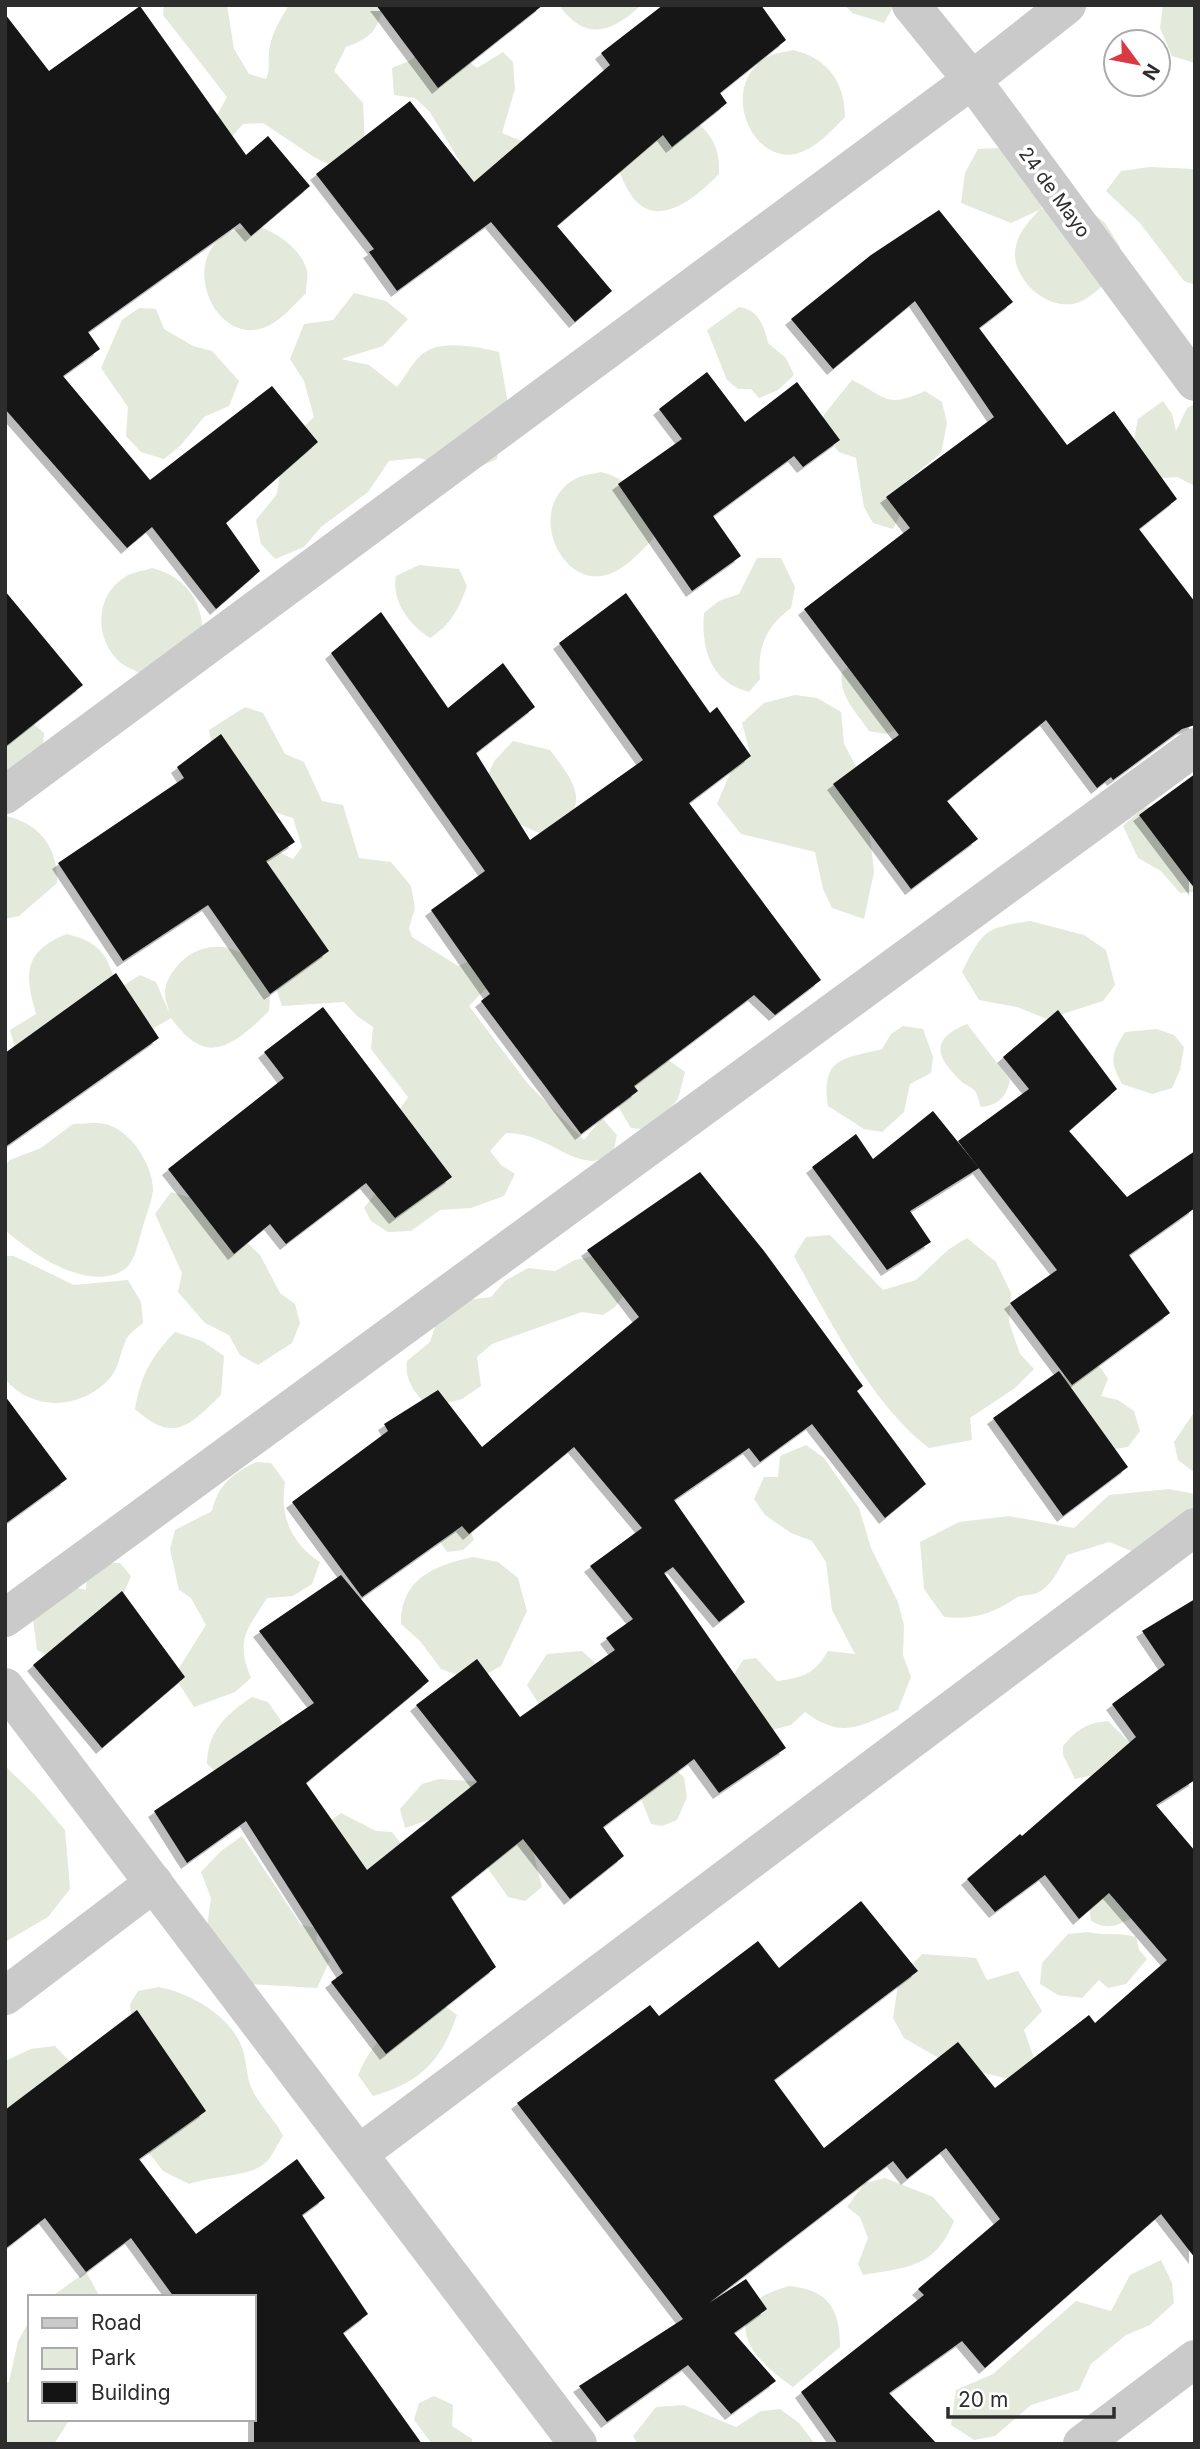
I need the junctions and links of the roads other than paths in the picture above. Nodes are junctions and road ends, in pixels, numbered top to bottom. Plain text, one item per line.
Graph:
1 (911, 5) edge
2 (1067, 5) edge
3 (972, 80) junction
4 (1195, 382) edge
5 (1195, 747) edge
6 (5, 795) edge
7 (1195, 1527) edge
8 (5, 1618) edge
9 (5, 1687) edge
10 (155, 1883) junction
11 (5, 1996) edge
12 (360, 2153) junction
13 (1195, 2359) edge
14 (578, 2444) edge
15 (1082, 2444) edge

1 - 3 street, 24 de Mayo
2 - 3 street
3 - 4 street, 24 de Mayo
3 - 6 street
5 - 8 street
7 - 12 street
9 - 10 street
10 - 11 street
10 - 12 street
12 - 14 street
13 - 15 street

